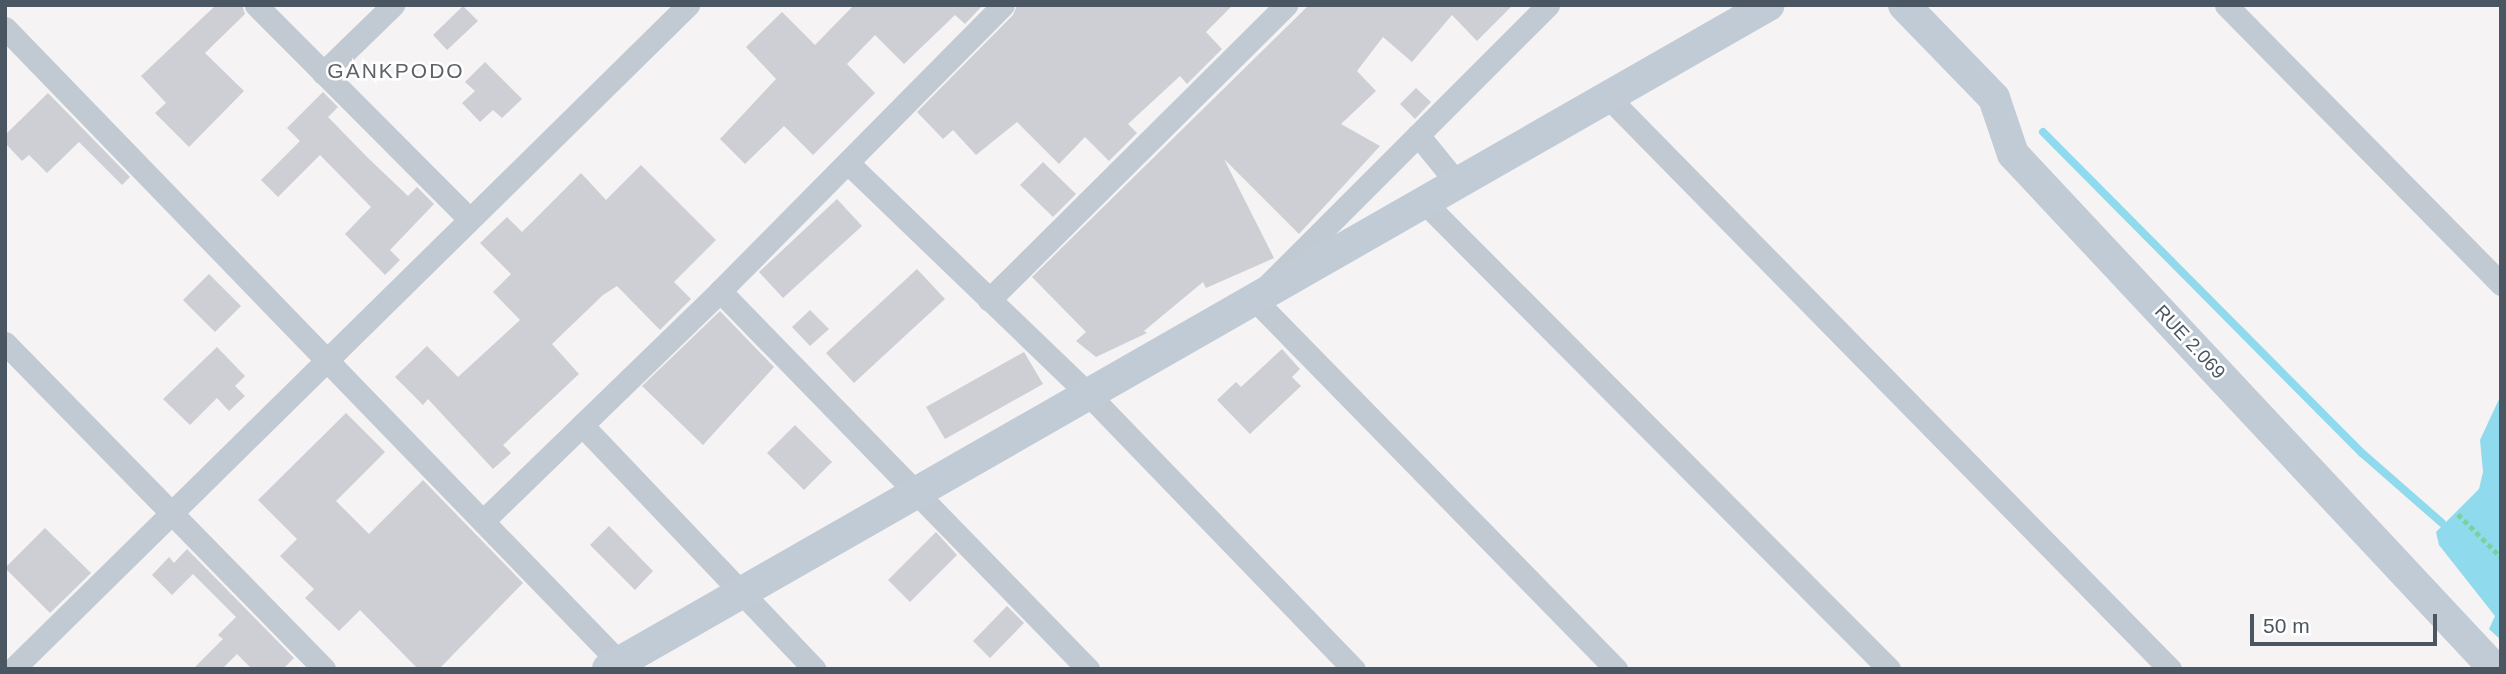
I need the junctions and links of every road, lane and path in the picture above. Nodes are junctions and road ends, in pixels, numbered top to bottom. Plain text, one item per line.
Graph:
1 (256, 5) edge
2 (393, 5) edge
3 (688, 5) edge
4 (1003, 5) edge
5 (1286, 5) edge
6 (1548, 5) edge
7 (1769, 5) edge
8 (1904, 5) edge
9 (2226, 5) edge
10 (5, 28) edge
11 (323, 73) junction
12 (1608, 97) junction
13 (1418, 135) junction
14 (848, 163) junction
15 (1457, 183) junction
16 (1424, 202) junction
17 (469, 219) junction
18 (2501, 285) edge
19 (720, 291) junction
20 (1254, 299) junction
21 (989, 300) junction
22 (5, 343) edge
23 (328, 359) junction
24 (1088, 394) junction
25 (582, 425) junction
26 (918, 492) junction
27 (171, 513) junction
28 (2458, 514) dead end
29 (484, 520) junction
30 (2501, 557) edge
31 (742, 592) junction
32 (11, 663) edge
33 (316, 666) edge
34 (614, 666) edge
35 (814, 669) edge
36 (1088, 669) edge
37 (1354, 669) edge
38 (1616, 669) edge
39 (1889, 669) edge
40 (2170, 669) edge
41 (2495, 669) edge

1 - 11 street
2 - 11 street
3 - 17 street
4 - 14 street
5 - 21 street
6 - 13 street
7 - 12 street
8 - 41 street, RUE 2.069
9 - 18 street
10 - 23 street
11 - 17 street
12 - 15 street
12 - 40 street
13 - 15 street
13 - 20 street
14 - 19 street
14 - 21 street
15 - 16 street
16 - 20 street
16 - 39 street
17 - 23 street
19 - 25 street
19 - 26 street
20 - 24 street
20 - 38 street
21 - 24 street
22 - 27 street
23 - 27 street
23 - 29 street
24 - 26 street
24 - 37 street
25 - 29 street
25 - 31 street
26 - 31 street
26 - 36 street
27 - 32 street
27 - 33 street
28 - 30 path
29 - 34 street
31 - 34 street
31 - 35 street

